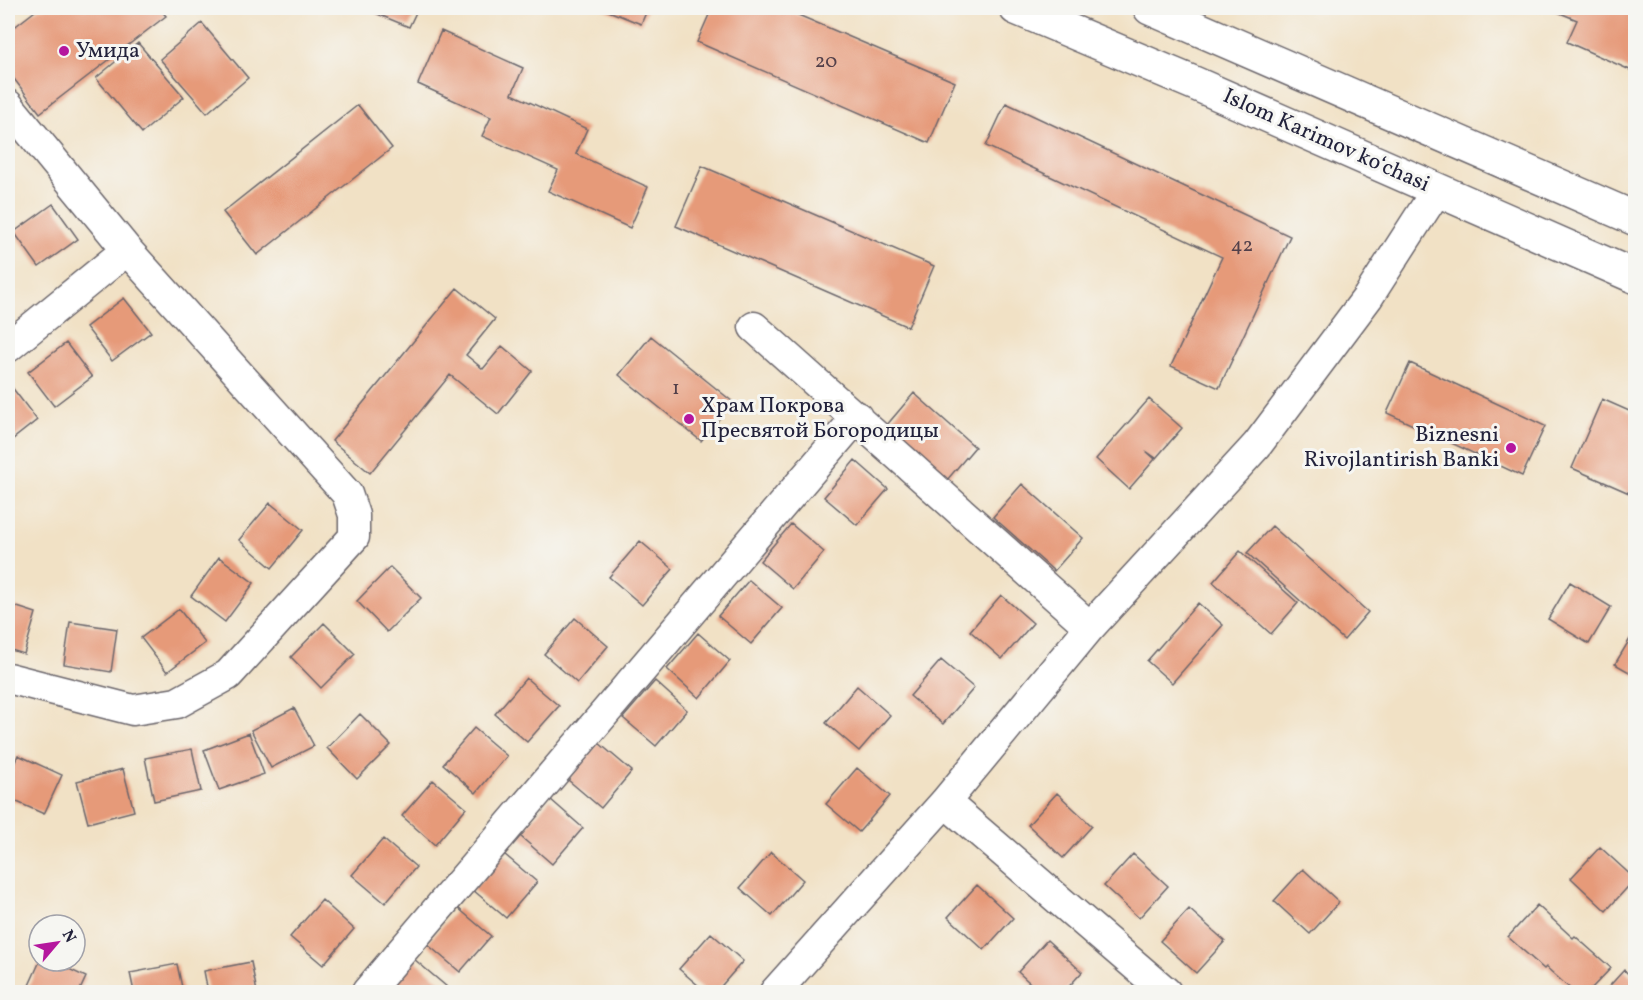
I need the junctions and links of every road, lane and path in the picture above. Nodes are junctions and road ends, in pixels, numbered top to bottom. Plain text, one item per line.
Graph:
1 (1016, 8) edge
2 (1150, 8) edge
3 (8, 105) edge
4 (1437, 190) junction
5 (1635, 219) edge
6 (127, 250) junction
7 (1635, 277) edge
8 (754, 327) dead end
9 (8, 347) edge
10 (856, 417) junction
11 (1090, 627) junction
12 (8, 678) edge
13 (945, 802) junction
14 (367, 993) edge
15 (776, 993) edge
16 (1166, 993) edge

1 - 4 main road, Islom Karimov ko‘chasi
2 - 5 main road
3 - 6 street
4 - 7 main road, Islom Karimov ko‘chasi
4 - 11 street
6 - 9 street
6 - 12 street
8 - 10 street
10 - 11 street
10 - 14 street
11 - 13 street
13 - 15 street
13 - 16 street

